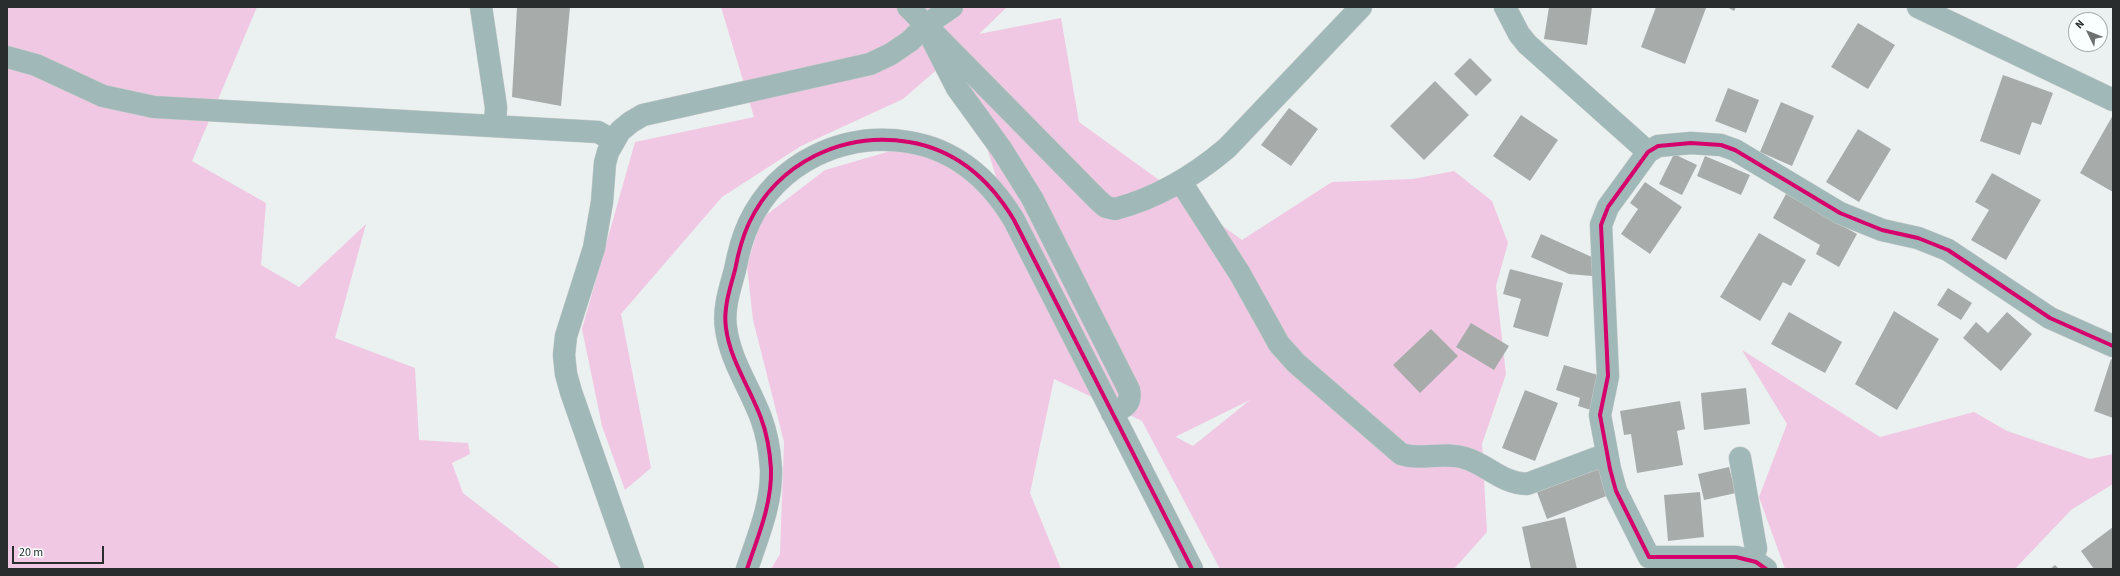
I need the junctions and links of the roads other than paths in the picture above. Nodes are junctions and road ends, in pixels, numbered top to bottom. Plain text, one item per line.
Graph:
1 (481, 7) edge
2 (908, 7) edge
3 (952, 7) edge
4 (1361, 7) edge
5 (1505, 7) edge
6 (1918, 7) edge
7 (926, 25) junction
8 (7, 57) edge
9 (2113, 100) edge
10 (495, 126) junction
11 (614, 141) junction
12 (1648, 152) junction
13 (1181, 182) junction
14 (2113, 346) edge
15 (1112, 413) junction
16 (1607, 454) junction
17 (1740, 458) dead end
18 (1650, 563) edge
19 (1758, 565) edge
20 (633, 569) edge
21 (747, 569) edge
22 (1192, 569) edge

1 - 10 street
2 - 7 street
3 - 7 street
4 - 13 street
5 - 12 street
6 - 9 street
7 - 11 street
7 - 13 street
7 - 15 street
8 - 10 street
10 - 11 street
11 - 20 street
12 - 14 street
12 - 16 street
13 - 16 street
15 - 21 street
15 - 22 street
16 - 18 street
17 - 19 street
18 - 19 street

